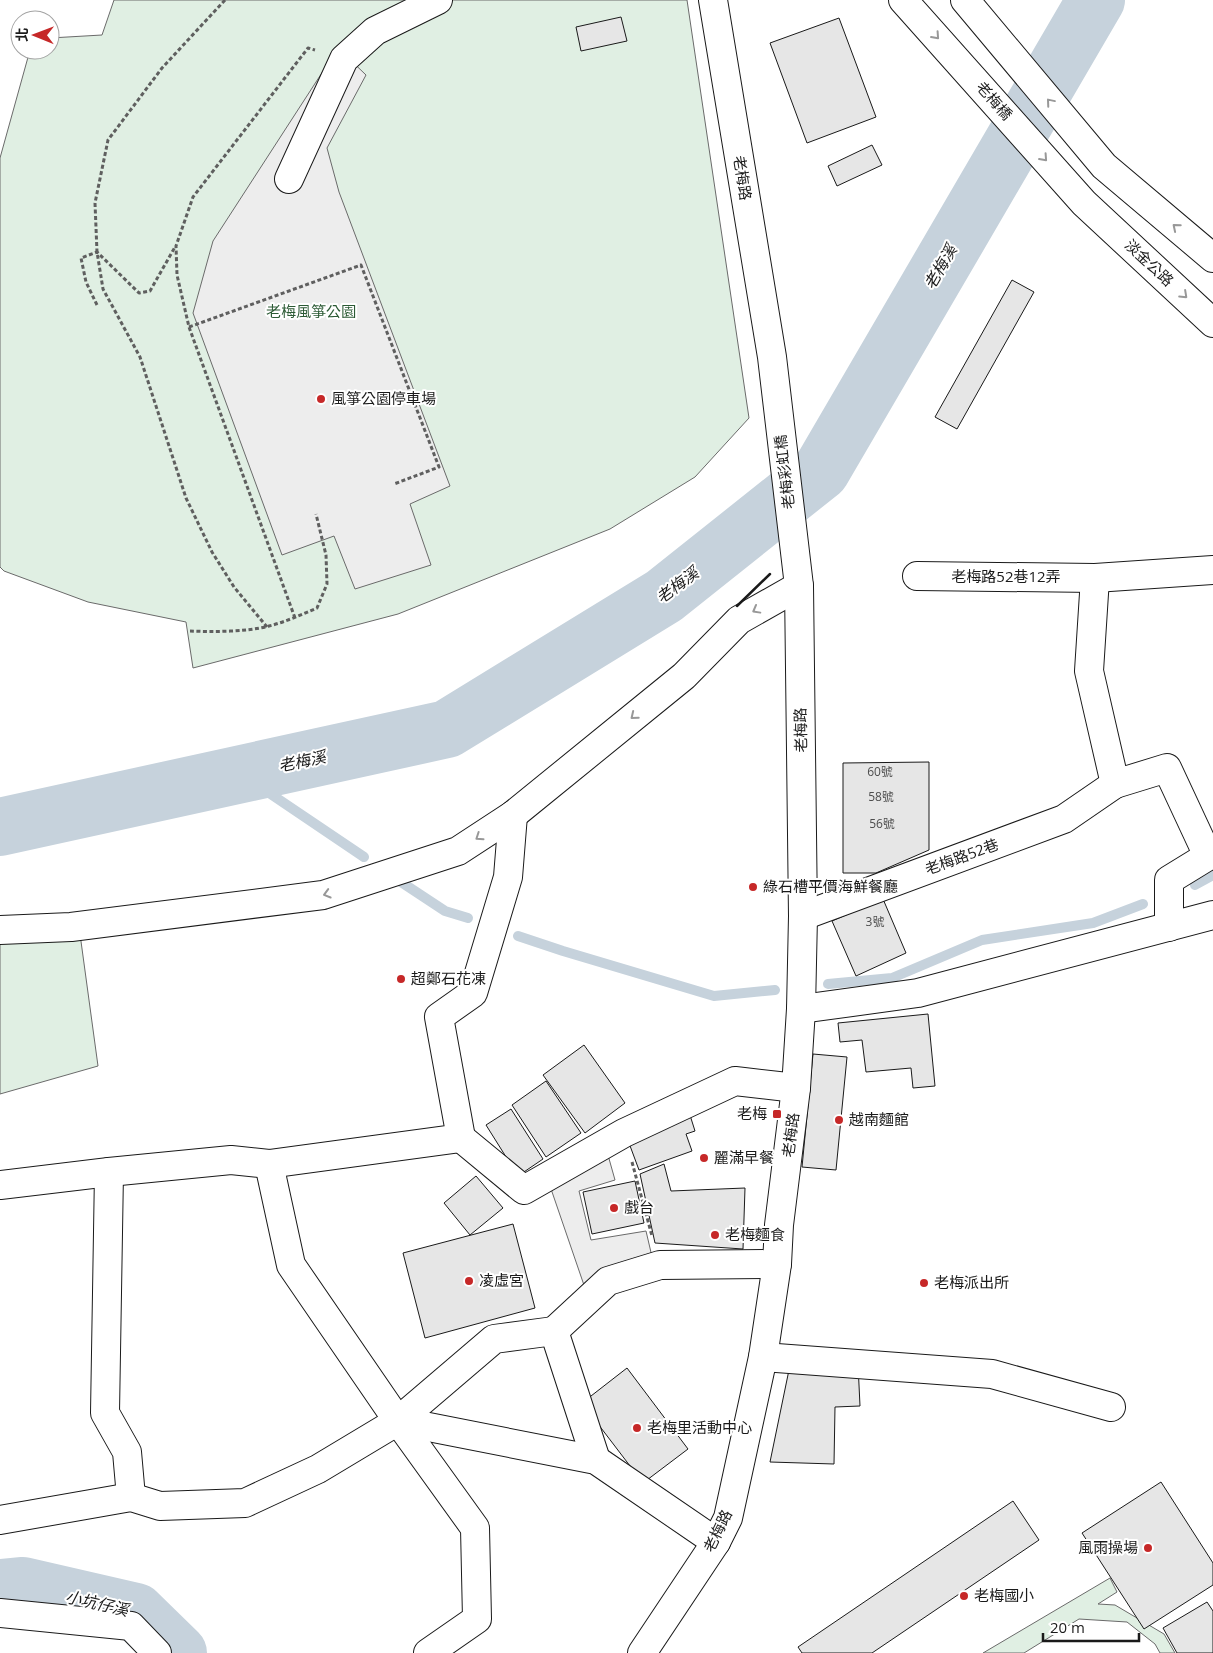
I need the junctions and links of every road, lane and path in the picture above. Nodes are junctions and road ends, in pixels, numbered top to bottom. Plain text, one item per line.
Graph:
1 (225, 0) edge
2 (438, 0) edge
3 (713, 0) edge
4 (903, 0) edge
5 (965, 0) edge
6 (344, 59) junction
7 (289, 179) dead end
8 (1084, 203) joint
9 (176, 246) junction
10 (97, 252) junction
11 (1213, 258) edge
12 (96, 305) dead end
13 (1213, 322) edge
14 (189, 327) junction
15 (772, 357) joint
16 (394, 484) dead end
17 (316, 514) dead end
18 (1213, 570) edge
19 (917, 576) dead end
20 (1095, 578) junction
21 (799, 586) junction
22 (295, 618) junction
23 (267, 627) junction
24 (190, 631) dead end
25 (1115, 784) junction
26 (513, 814) junction
27 (1211, 854) edge
28 (1213, 914) edge
29 (803, 916) junction
30 (1169, 927) junction
31 (0, 930) edge
32 (801, 1009) junction
33 (796, 1088) junction
34 (624, 1133) junction
35 (462, 1138) junction
36 (269, 1164) junction
37 (109, 1172) junction
38 (0, 1185) edge
39 (777, 1264) junction
40 (660, 1265) junction
41 (554, 1330) junction
42 (763, 1356) junction
43 (1111, 1407) dead end
44 (398, 1421) junction
45 (596, 1460) junction
46 (131, 1497) junction
47 (0, 1520) edge
48 (716, 1542) junction
49 (0, 1613) edge
50 (157, 1653) edge
51 (428, 1653) edge
52 (642, 1653) edge

1 - 10 path
2 - 6 street
3 - 15 street, 老梅路
4 -> 8 street, 老梅橋
11 -> 5 street
6 - 7 street
6 - 9 path
8 -> 13 street, 淡金公路
9 - 10 path
9 - 14 path
10 - 12 path
10 - 23 path
14 - 16 path
14 - 22 path
15 - 21 street, 老梅彩虹橋
17 - 22 path
18 - 20 street, 老梅路52巷12弄
19 - 20 street, 老梅路52巷12弄
20 - 25 street
21 -> 26 street
21 - 29 street, 老梅路
22 - 23 path
23 - 24 path
25 - 27 street, 老梅路52巷
25 - 29 street, 老梅路52巷
26 -> 31 street
26 - 35 street
27 - 30 street
28 - 30 street
29 - 32 street, 老梅路
30 - 32 street
32 - 33 street, 老梅路
33 - 34 street
33 - 39 street, 老梅路
34 - 35 street
34 - 40 path
35 - 36 street
36 - 37 street
36 - 44 street
37 - 38 street
37 - 46 street
39 - 40 street
39 - 42 street, 老梅路
40 - 41 street
41 - 44 street
41 - 45 street
42 - 43 street
42 - 48 street, 老梅路
44 - 45 street
44 - 46 street
44 - 51 street
45 - 48 street
46 - 47 street
48 - 52 street, 老梅路
49 - 50 street

